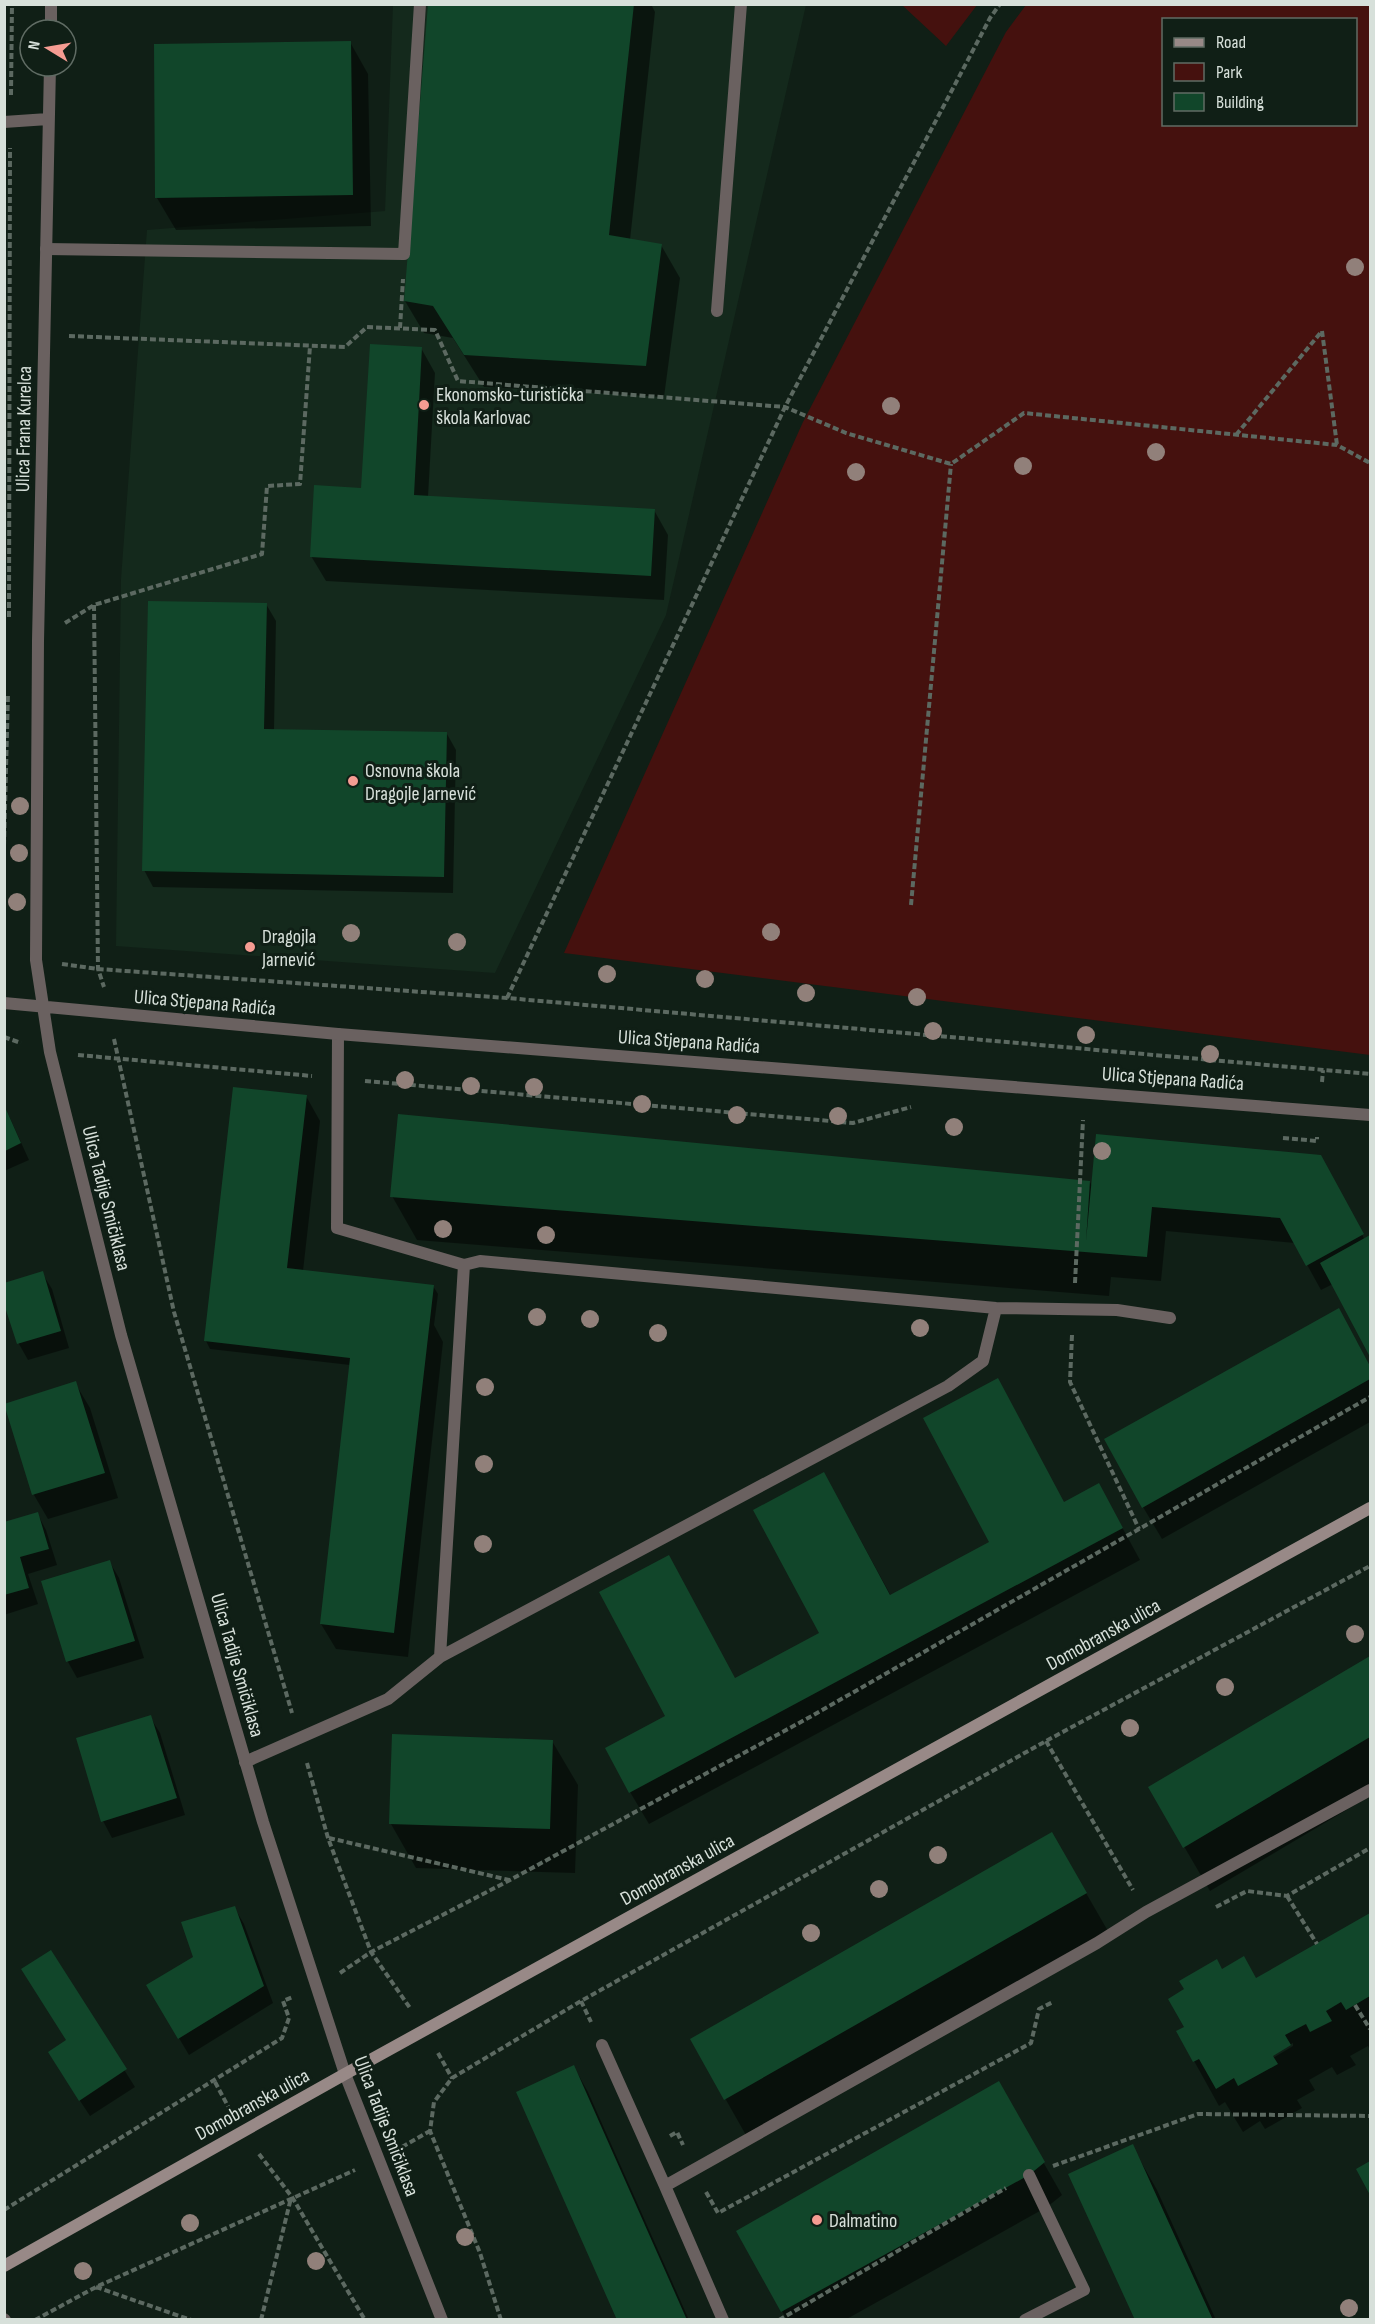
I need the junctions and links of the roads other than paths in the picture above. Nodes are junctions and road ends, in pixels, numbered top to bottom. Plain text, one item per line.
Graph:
1 (420, 4) edge
2 (741, 4) edge
3 (50, 78) edge
4 (48, 119) junction
5 (7, 122) edge
6 (46, 249) junction
7 (717, 311) dead end
8 (4, 1003) edge
9 (42, 1008) junction
10 (338, 1034) junction
11 (1371, 1115) edge
12 (464, 1265) junction
13 (996, 1308) junction
14 (1170, 1318) dead end
15 (1371, 1508) edge
16 (440, 1657) junction
17 (245, 1762) junction
18 (1371, 1790) edge
19 (602, 2045) dead end
20 (345, 2074) junction
21 (1029, 2175) road end
22 (665, 2186) junction
23 (4, 2266) edge
24 (442, 2319) edge
25 (723, 2319) edge
26 (1025, 2319) edge

1 - 6 street
2 - 7 street
3 - 4 street, Ulica Frana Kurelca
4 - 5 street
4 - 6 street, Ulica Frana Kurelca
6 - 9 street, Ulica Frana Kurelca
8 - 9 street, Ulica Stjepana Radića
9 - 10 street, Ulica Stjepana Radića
9 - 17 street, Ulica Tadije Smičiklasa
10 - 11 street, Ulica Stjepana Radića
10 - 12 street
12 - 13 street
12 - 16 street
13 - 14 street
13 - 16 street
15 - 20 main road, Domobranska ulica
16 - 17 street
17 - 20 street, Ulica Tadije Smičiklasa
18 - 22 street
19 - 22 street
20 - 23 main road, Domobranska ulica
20 - 24 street, Ulica Tadije Smičiklasa
21 - 26 street
22 - 25 street

